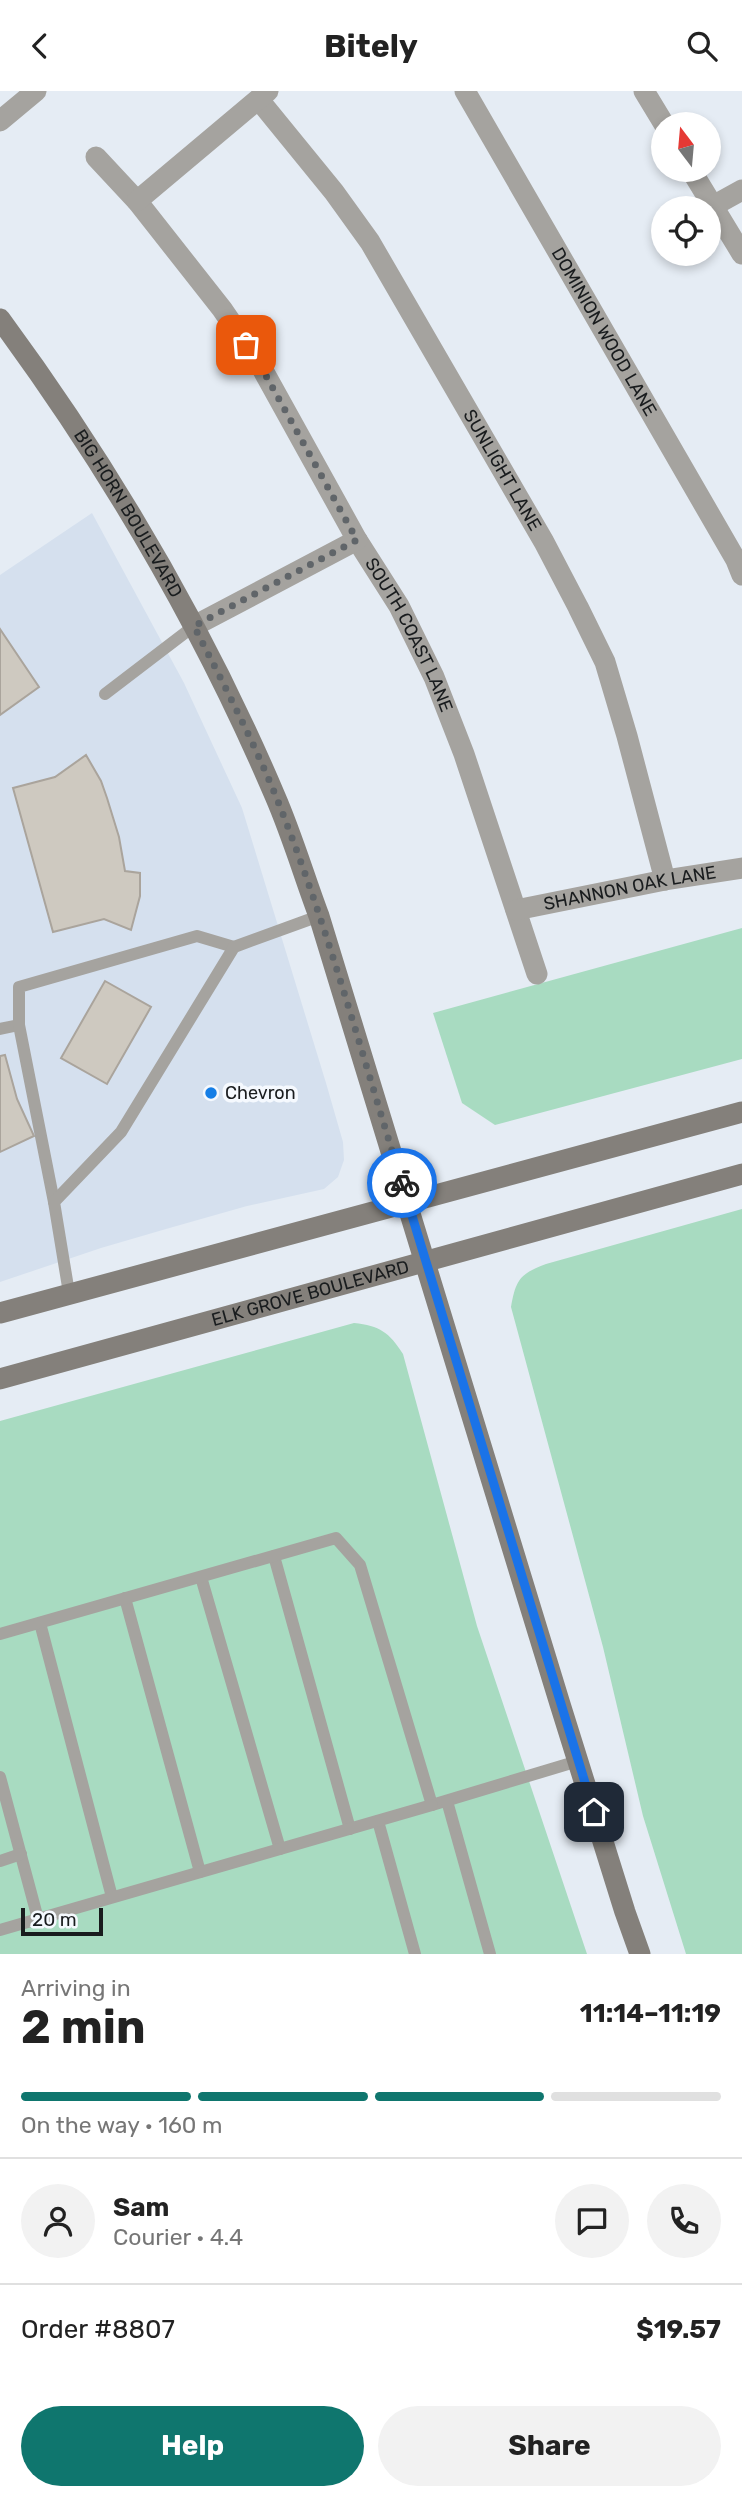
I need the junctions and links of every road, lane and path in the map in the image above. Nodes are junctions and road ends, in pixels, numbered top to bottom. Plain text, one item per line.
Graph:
1 (36, 91) edge
2 (465, 91) edge
3 (644, 91) edge
4 (264, 96) edge
5 (657, 112) edge
6 (0, 121) edge
7 (96, 157) dead end
8 (742, 190) edge
9 (137, 201) junction
10 (721, 202) edge
11 (721, 220) edge
12 (742, 254) edge
13 (0, 319) edge
14 (357, 540) junction
15 (742, 575) edge
16 (194, 626) junction
17 (105, 694) dead end
18 (742, 868) edge
19 (665, 880) junction
20 (516, 910) junction
21 (319, 916) junction
22 (234, 947) junction
23 (537, 974) dead end
24 (19, 1025) junction
25 (0, 1029) edge
26 (742, 1112) edge
27 (742, 1174) edge
28 (54, 1202) junction
29 (409, 1204) junction
30 (426, 1260) junction
31 (69, 1293) junction
32 (0, 1313) edge
33 (0, 1379) edge
34 (274, 1556) junction
35 (201, 1577) junction
36 (125, 1598) junction
37 (40, 1623) junction
38 (0, 1634) edge
39 (578, 1761) junction
40 (0, 1777) edge
41 (447, 1801) junction
42 (432, 1805) junction
43 (378, 1821) junction
44 (350, 1829) junction
45 (280, 1849) junction
46 (21, 1854) junction
47 (0, 1861) edge
48 (200, 1872) junction
49 (112, 1897) junction
50 (38, 1919) junction
51 (0, 1930) edge
52 (415, 1954) edge
53 (490, 1954) edge
54 (640, 1954) edge

1 - 6 street
2 - 15 street, DOMINION WOOD LANE
3 - 5 street
4 - 9 street
4 - 19 street, SUNLIGHT LANE
7 - 9 street, SOUTH COAST LANE
8 - 10 street
9 - 14 street, SOUTH COAST LANE
11 - 12 street
13 - 16 main road, BIG HORN BOULEVARD
14 - 16 street
14 - 20 street, SOUTH COAST LANE
16 - 17 lane
16 - 21 main road, BIG HORN BOULEVARD
18 - 19 street, SHANNON OAK LANE
19 - 20 street, SHANNON OAK LANE
20 - 23 street, SOUTH COAST LANE
21 - 22 lane
21 - 29 main road, BIG HORN BOULEVARD
22 - 24 lane
22 - 28 lane
24 - 25 lane
24 - 28 lane
26 - 29 main road
27 - 30 main road, ELK GROVE BOULEVARD
28 - 31 lane
29 - 30 main road, BIG HORN BOULEVARD
29 - 31 main road
30 - 33 main road, ELK GROVE BOULEVARD
30 - 39 main road, BIG HORN BOULEVARD
31 - 32 main road
34 - 35 lane
34 - 42 lane
34 - 44 lane
35 - 36 lane
35 - 45 lane
36 - 37 lane
36 - 48 lane
37 - 38 lane
37 - 49 lane
39 - 41 lane
39 - 54 main road, BIG HORN BOULEVARD
40 - 46 lane
41 - 42 lane
41 - 53 lane
42 - 43 lane
43 - 44 lane
43 - 52 lane
44 - 45 lane
45 - 48 lane
46 - 47 lane
46 - 50 lane
48 - 49 lane
49 - 50 lane
50 - 51 lane

